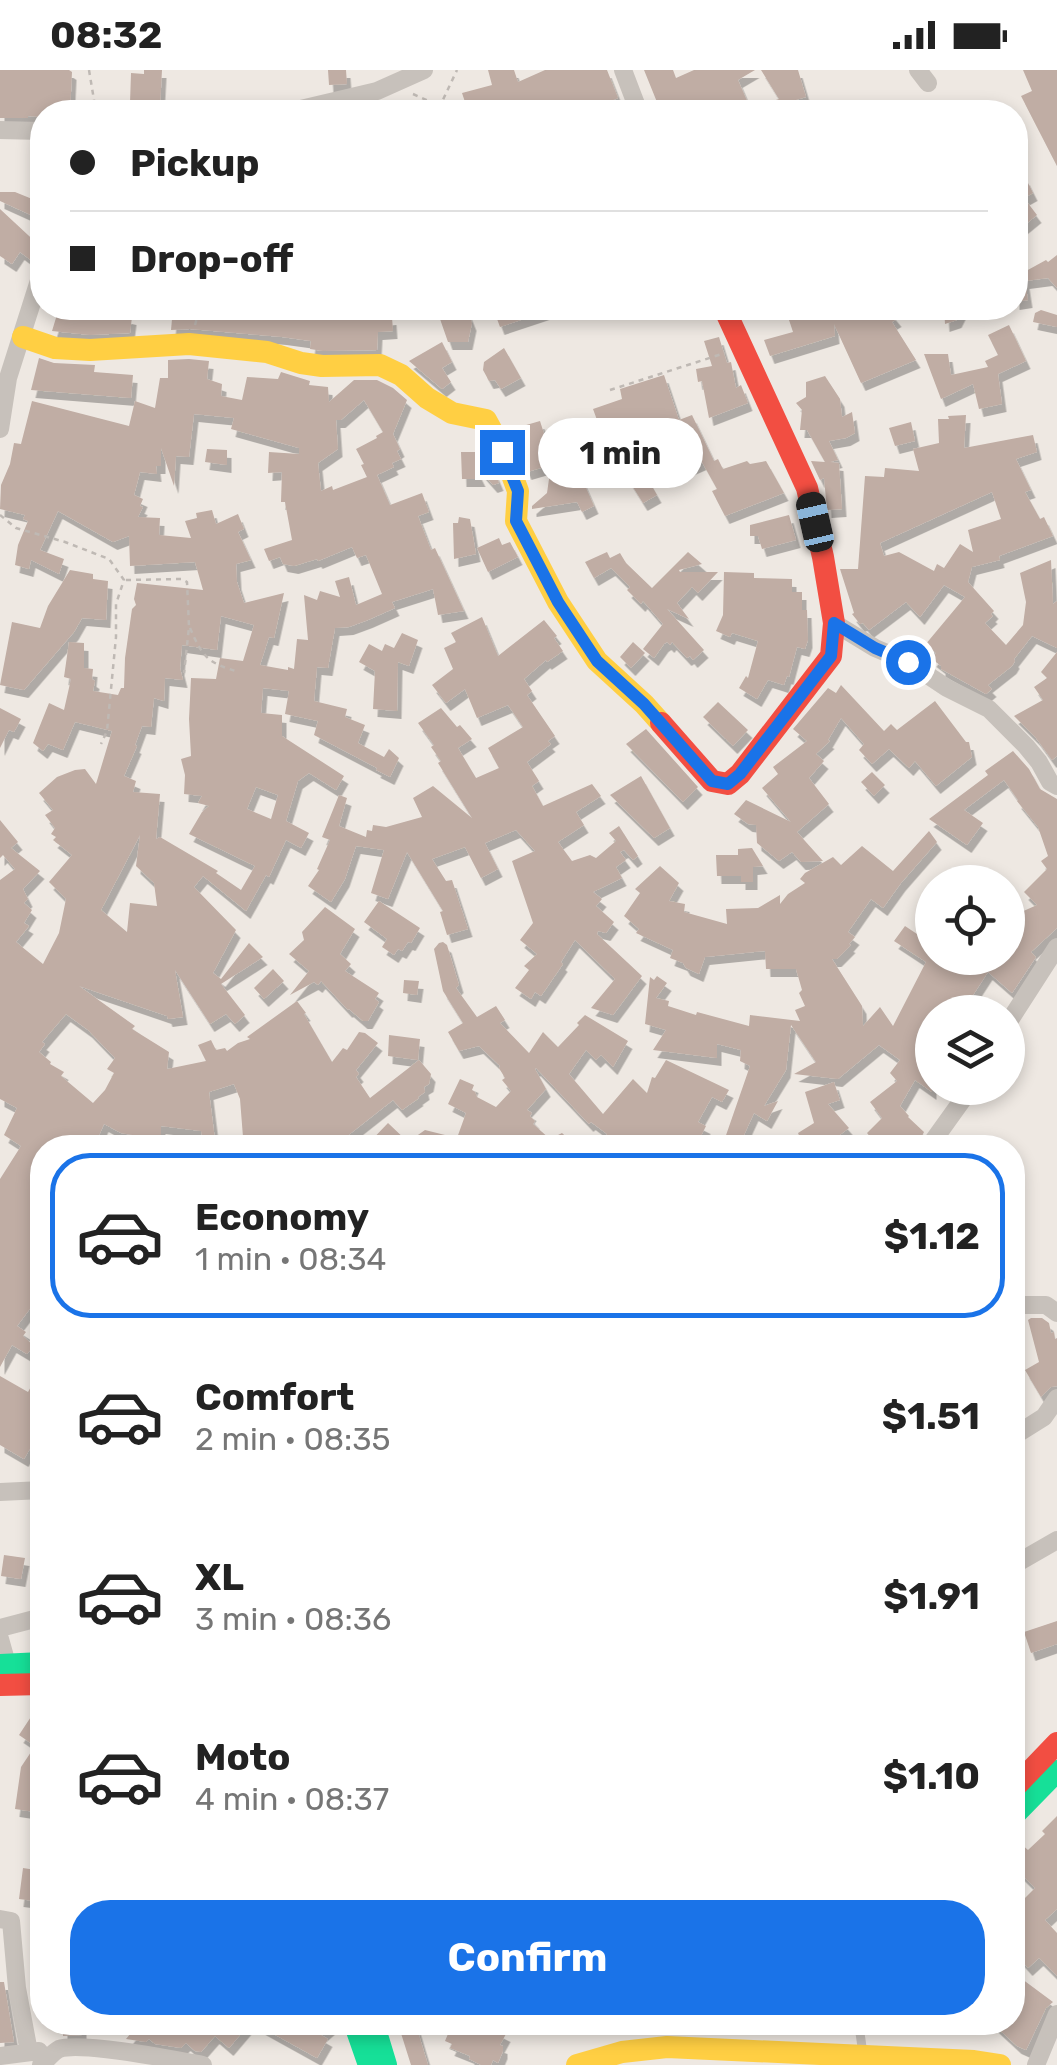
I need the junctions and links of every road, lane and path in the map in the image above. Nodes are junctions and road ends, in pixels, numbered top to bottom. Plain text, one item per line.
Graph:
1 (90, 70) edge
2 (424, 70) edge
3 (457, 70) edge
4 (624, 70) edge
5 (94, 100) edge
6 (337, 100) edge
7 (443, 100) edge
8 (635, 100) edge
9 (0, 130) edge
10 (30, 131) edge
11 (30, 313) edge
12 (729, 320) edge
13 (23, 337) junction
14 (741, 348) junction
15 (610, 390) dead end
16 (0, 429) edge
17 (0, 515) edge
18 (124, 580) junction
19 (834, 623) junction
20 (189, 627) junction
21 (239, 672) dead end
22 (184, 673) dead end
23 (101, 744) dead end
24 (1057, 786) edge
25 (1057, 947) edge
26 (1025, 997) edge
27 (959, 1105) edge
28 (937, 1135) edge
29 (1025, 1305) edge
30 (1057, 1312) edge
31 (1057, 1398) edge
32 (1025, 1429) edge
33 (30, 1491) edge
34 (0, 1492) edge
35 (1057, 1540) edge
36 (1025, 1558) edge
37 (30, 1620) edge
38 (0, 1628) edge
39 (0, 1639) edge
40 (30, 1665) edge
41 (2, 1671) edge
42 (30, 1680) edge
43 (1057, 1743) edge
44 (1057, 1771) edge
45 (1025, 1776) edge
46 (1025, 1804) edge
47 (0, 1919) edge
48 (1057, 2014) edge
49 (359, 2035) edge
50 (377, 2035) edge
51 (860, 2035) edge
52 (0, 2056) edge
53 (863, 2056) junction
54 (35, 2058) edge
55 (203, 2065) edge
56 (369, 2065) edge
57 (386, 2065) edge
58 (577, 2065) edge
59 (1000, 2065) edge
60 (1036, 2065) edge

1 - 5 path
2 - 6 street
3 - 7 path
4 - 8 street
9 - 10 street
11 - 13 street
12 - 14 street
13 - 16 street
13 - 19 street
14 - 15 path
14 - 19 street
17 - 18 path
18 - 20 path
18 - 23 path
19 - 24 street
20 - 21 path
20 - 22 path
25 - 26 street
27 - 28 street
29 - 30 street
31 - 32 street
33 - 34 street
35 - 36 street
37 - 38 street
39 - 41 street
40 - 41 street
41 - 42 street
43 - 45 street
44 - 46 street
47 - 54 street
48 - 60 street
49 - 56 street
50 - 57 street
51 - 53 lane
52 - 54 street
53 - 58 street
53 - 59 street
54 - 55 street

